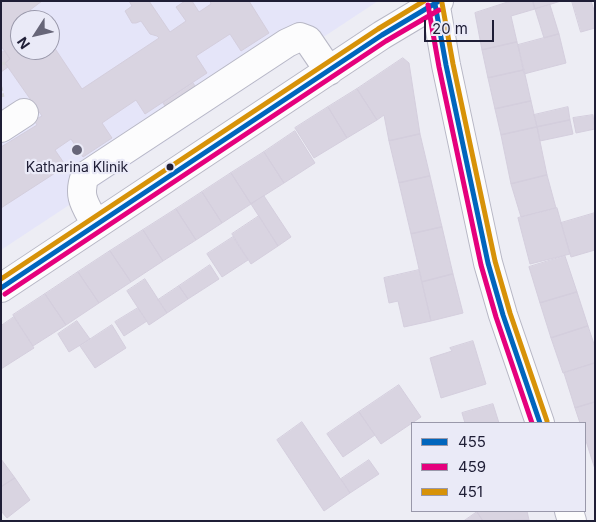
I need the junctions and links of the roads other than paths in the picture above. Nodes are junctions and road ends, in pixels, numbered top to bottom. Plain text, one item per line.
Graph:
1 (436, 2) edge
2 (329, 71) junction
3 (24, 113) dead end
4 (1, 128) edge
5 (96, 225) junction
6 (2, 286) edge
7 (540, 422) edge

1 - 2 street
1 - 7 street
2 - 5 street
2 - 5 street
3 - 4 street
5 - 6 street

